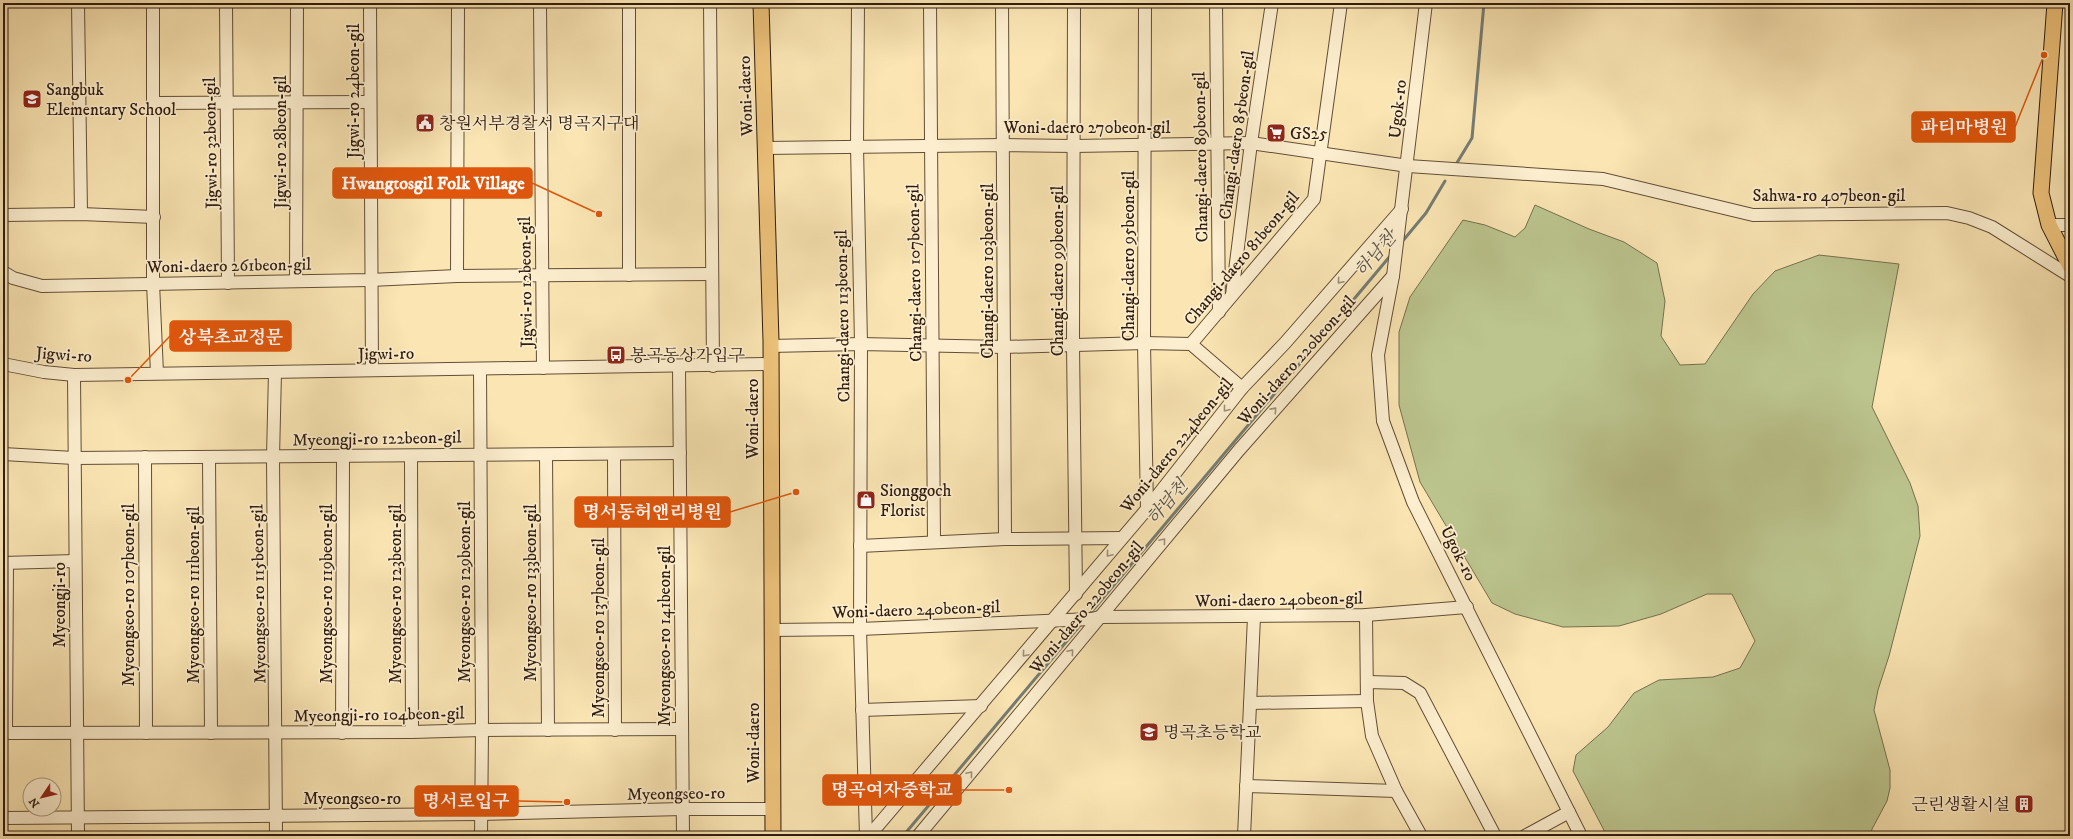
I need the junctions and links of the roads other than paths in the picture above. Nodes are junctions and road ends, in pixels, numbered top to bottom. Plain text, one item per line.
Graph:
1 (78, 3) edge
2 (153, 3) edge
3 (226, 3) edge
4 (297, 3) edge
5 (370, 3) edge
6 (458, 3) edge
7 (540, 3) edge
8 (629, 3) edge
9 (710, 3) edge
10 (761, 3) edge
11 (858, 3) edge
12 (930, 3) edge
13 (1002, 3) edge
14 (1074, 3) edge
15 (1145, 3) edge
16 (1216, 3) edge
17 (1272, 3) edge
18 (1341, 3) edge
19 (1426, 3) edge
20 (2055, 3) edge
21 (226, 102) junction
22 (298, 102) junction
23 (370, 102) junction
24 (154, 103) junction
25 (1217, 143) junction
26 (1251, 143) junction
27 (1146, 144) junction
28 (1004, 145) junction
29 (857, 146) junction
30 (930, 146) junction
31 (1074, 146) junction
32 (765, 148) junction
33 (1320, 153) junction
34 (1408, 166) junction
35 (1432, 167) joint
36 (81, 214) junction
37 (1401, 214) junction
38 (3, 215) edge
39 (154, 217) junction
40 (2049, 225) junction
41 (2070, 225) edge
42 (2070, 266) edge
43 (3, 272) edge
44 (1394, 272) junction
45 (712, 274) junction
46 (541, 275) junction
47 (629, 275) junction
48 (457, 276) junction
49 (2070, 276) edge
50 (370, 280) junction
51 (296, 281) junction
52 (153, 283) junction
53 (228, 283) junction
54 (1232, 295) junction
55 (1219, 312) junction
56 (1144, 343) junction
57 (861, 344) junction
58 (1191, 344) junction
59 (932, 345) junction
60 (1073, 345) junction
61 (770, 346) junction
62 (1003, 347) junction
63 (3, 364) edge
64 (771, 364) junction
65 (678, 366) junction
66 (713, 366) junction
67 (543, 368) junction
68 (480, 369) junction
69 (372, 370) junction
70 (275, 372) junction
71 (157, 373) junction
72 (74, 375) junction
73 (1242, 388) junction
74 (680, 453) junction
75 (3, 454) edge
76 (480, 454) junction
77 (614, 454) junction
78 (546, 455) junction
79 (343, 456) junction
80 (411, 456) junction
81 (145, 457) junction
82 (208, 457) junction
83 (273, 457) junction
84 (74, 458) junction
85 (1147, 509) junction
86 (1076, 538) junction
87 (1122, 538) junction
88 (1005, 539) junction
89 (934, 542) junction
90 (860, 546) junction
91 (75, 561) junction
92 (5, 563) edge
93 (1076, 594) junction
94 (1467, 607) junction
95 (1366, 615) junction
96 (1254, 617) junction
97 (1096, 618) junction
98 (1058, 620) junction
99 (860, 629) junction
100 (772, 630) junction
101 (5, 648) edge
102 (1368, 682) junction
103 (1367, 701) junction
104 (1250, 702) junction
105 (981, 706) junction
106 (862, 710) junction
107 (682, 729) junction
108 (482, 730) junction
109 (548, 730) junction
110 (615, 730) junction
111 (342, 732) junction
112 (412, 732) junction
113 (4, 733) edge
114 (77, 733) junction
115 (146, 733) junction
116 (211, 733) junction
117 (277, 733) junction
118 (1246, 786) junction
119 (1396, 791) junction
120 (683, 809) junction
121 (773, 809) junction
122 (1569, 812) junction
123 (481, 814) junction
124 (276, 816) junction
125 (77, 817) junction
126 (3, 818) edge
127 (78, 836) edge
128 (276, 836) edge
129 (481, 836) edge
130 (683, 836) edge
131 (773, 836) edge
132 (866, 836) edge
133 (870, 836) edge
134 (918, 836) edge
135 (1244, 836) edge
136 (1421, 836) edge
137 (1496, 836) edge
138 (1525, 836) edge
139 (1580, 836) edge

1 - 36 street
2 - 24 street
3 - 21 street, Jigwi-ro 32beon-gil
4 - 22 street, Jigwi-ro 28beon-gil
5 - 23 street, Jigwi-ro 24beon-gil
6 - 48 street
7 - 46 street, Jigwi-ro 12beon-gil
8 - 47 street
9 - 45 street
10 - 32 main road, Woni-daero
11 - 29 street, Changi-daero 113beon-gil
12 - 30 street, Changi-daero 107beon-gil
13 - 28 street, Changi-daero 103beon-gil
14 - 31 street, Changi-daero 99beon-gil
15 - 27 street, Changi-daero 95beon-gil
16 - 25 street, Changi-daero 89beon-gil
17 - 26 street, Changi-daero 85beon-gil
18 - 33 street, Changi-daero 81beon-gil
19 - 34 street, Ugok-ro
20 - 40 main road
21 - 22 street
21 - 24 street
21 - 53 street, Jigwi-ro 32beon-gil
22 - 23 street
22 - 51 street, Jigwi-ro 28beon-gil
23 - 50 street, Jigwi-ro 24beon-gil
24 - 39 street
25 - 26 street, Woni-daero 270beon-gil
25 - 27 street, Woni-daero 270beon-gil
25 - 55 street, Changi-daero 89beon-gil
26 - 33 street, Woni-daero 270beon-gil
26 - 54 street, Changi-daero 85beon-gil
27 - 31 street, Woni-daero 270beon-gil
27 - 56 street, Changi-daero 95beon-gil
28 - 30 street, Woni-daero 270beon-gil
28 - 31 street, Woni-daero 270beon-gil
28 - 62 street, Changi-daero 103beon-gil
29 - 30 street, Woni-daero 270beon-gil
29 - 32 street, Woni-daero 270beon-gil
29 - 57 street, Changi-daero 113beon-gil
30 - 59 street, Changi-daero 107beon-gil
31 - 60 street, Changi-daero 99beon-gil
32 - 61 main road, Woni-daero
33 - 34 street, Woni-daero 270beon-gil
33 - 54 street, Changi-daero 81beon-gil
34 - 35 street, Woni-daero 270beon-gil
34 - 37 street, Ugok-ro
35 - 49 street, Sahwa-ro 407beon-gil
36 - 38 street
36 - 39 street
37 - 44 street, Ugok-ro
37 -> 73 street, Woni-daero 224beon-gil
39 - 52 street
40 - 41 street
40 - 42 main road
43 - 52 street, Woni-daero 261beon-gil
44 - 94 street, Ugok-ro
97 -> 44 street, Woni-daero 220beon-gil
45 - 47 street, Woni-daero 261beon-gil
45 - 66 street
46 - 47 street, Woni-daero 261beon-gil
46 - 48 street, Woni-daero 261beon-gil
46 - 67 street, Jigwi-ro 12beon-gil
48 - 50 street, Woni-daero 261beon-gil
50 - 51 street, Woni-daero 261beon-gil
50 - 69 street, Jigwi-ro 24beon-gil
51 - 53 street, Woni-daero 261beon-gil
52 - 53 street, Woni-daero 261beon-gil
52 - 71 street
54 - 55 street, Changi-daero 81beon-gil
55 - 58 street, Changi-daero 81beon-gil
56 - 58 street
56 - 60 street
56 - 85 street, Changi-daero 95beon-gil
57 - 59 street
57 - 61 street
57 - 90 street, Changi-daero 113beon-gil
58 - 73 street
59 - 62 street
59 - 89 street, Changi-daero 107beon-gil
60 - 62 street
60 - 86 street, Changi-daero 99beon-gil
61 - 64 main road, Woni-daero
62 - 88 street, Changi-daero 103beon-gil
63 - 72 street, Jigwi-ro
64 - 66 street, Jigwi-ro
64 - 100 main road, Woni-daero
65 - 66 street, Jigwi-ro
65 - 67 street, Jigwi-ro
65 - 74 street, Myeongseo-ro 141beon-gil
67 - 68 street, Jigwi-ro
68 - 69 street, Jigwi-ro
68 - 76 street, Myeongseo-ro 129beon-gil
69 - 70 street, Jigwi-ro
70 - 71 street, Jigwi-ro
70 - 83 street, Myeongseo-ro 115beon-gil
71 - 72 street, Jigwi-ro
72 - 84 street, Myeongji-ro
73 -> 85 street, Woni-daero 224beon-gil
74 - 77 street, Myeongji-ro 122beon-gil
74 - 107 street, Myeongseo-ro 141beon-gil
75 - 84 street, Myeongji-ro 122beon-gil
76 - 78 street, Myeongji-ro 122beon-gil
76 - 80 street, Myeongji-ro 122beon-gil
76 - 108 street, Myeongseo-ro 129beon-gil
77 - 78 street, Myeongji-ro 122beon-gil
77 - 110 street, Myeongseo-ro 137beon-gil
78 - 109 street, Myeongseo-ro 133beon-gil
79 - 80 street, Myeongji-ro 122beon-gil
79 - 83 street, Myeongji-ro 122beon-gil
79 - 111 street, Myeongseo-ro 119beon-gil
80 - 112 street, Myeongseo-ro 123beon-gil
81 - 82 street, Myeongji-ro 122beon-gil
81 - 84 street, Myeongji-ro 122beon-gil
81 - 115 street, Myeongseo-ro 107beon-gil
82 - 83 street, Myeongji-ro 122beon-gil
82 - 116 street, Myeongseo-ro 111beon-gil
83 - 117 street, Myeongseo-ro 115beon-gil
84 - 91 street, Myeongji-ro
85 - 87 street, Woni-daero 224beon-gil
86 - 87 street
86 - 88 street
86 - 93 street, Changi-daero 99beon-gil
87 -> 93 street, Woni-daero 224beon-gil
88 - 89 street
89 - 90 street
90 - 99 street, Changi-daero 113beon-gil
91 - 92 street
91 - 114 street, Myeongji-ro
92 - 101 street
93 - 98 street, Woni-daero 224beon-gil
94 - 95 street, Woni-daero 240beon-gil
94 - 122 street, Ugok-ro
95 - 96 street, Woni-daero 240beon-gil
95 - 102 street
96 - 97 street, Woni-daero 240beon-gil
96 - 104 street
97 - 98 street, Woni-daero 240beon-gil
134 -> 97 street, Woni-daero 220beon-gil
98 - 99 street, Woni-daero 240beon-gil
98 -> 105 street, Woni-daero 224beon-gil
99 - 100 street, Woni-daero 240beon-gil
99 - 106 street
100 - 121 main road, Woni-daero
101 - 113 street
102 - 103 street
102 - 137 street
103 - 104 street
103 - 119 street
104 - 118 street
105 - 106 street
105 - 133 street, Woni-daero 224beon-gil
106 - 132 street
107 - 110 street, Myeongji-ro 104beon-gil
107 - 120 street, Myeongseo-ro 141beon-gil
108 - 109 street, Myeongji-ro 104beon-gil
108 - 112 street, Myeongji-ro 104beon-gil
108 - 123 street, Myeongseo-ro 129beon-gil
109 - 110 street, Myeongji-ro 104beon-gil
111 - 112 street, Myeongji-ro 104beon-gil
111 - 117 street, Myeongji-ro 104beon-gil
113 - 114 street, Myeongji-ro 104beon-gil
114 - 115 street, Myeongji-ro 104beon-gil
114 - 125 street, Myeongji-ro
115 - 116 street, Myeongji-ro 104beon-gil
116 - 117 street, Myeongji-ro 104beon-gil
117 - 124 street, Myeongseo-ro 115beon-gil
118 - 119 street
118 - 135 street
119 - 136 street
120 - 121 street, Myeongseo-ro
120 - 123 street, Myeongseo-ro
120 - 130 street, Myeongseo-ro 141beon-gil
121 - 131 main road, Woni-daero
122 - 138 street
122 - 139 street, Ugok-ro
123 - 124 street, Myeongseo-ro
123 - 129 street, Myeongseo-ro 129beon-gil
124 - 125 street, Myeongseo-ro
124 - 128 street, Myeongseo-ro 115beon-gil
125 - 126 street, Myeongseo-ro
125 - 127 street, Myeongji-ro

